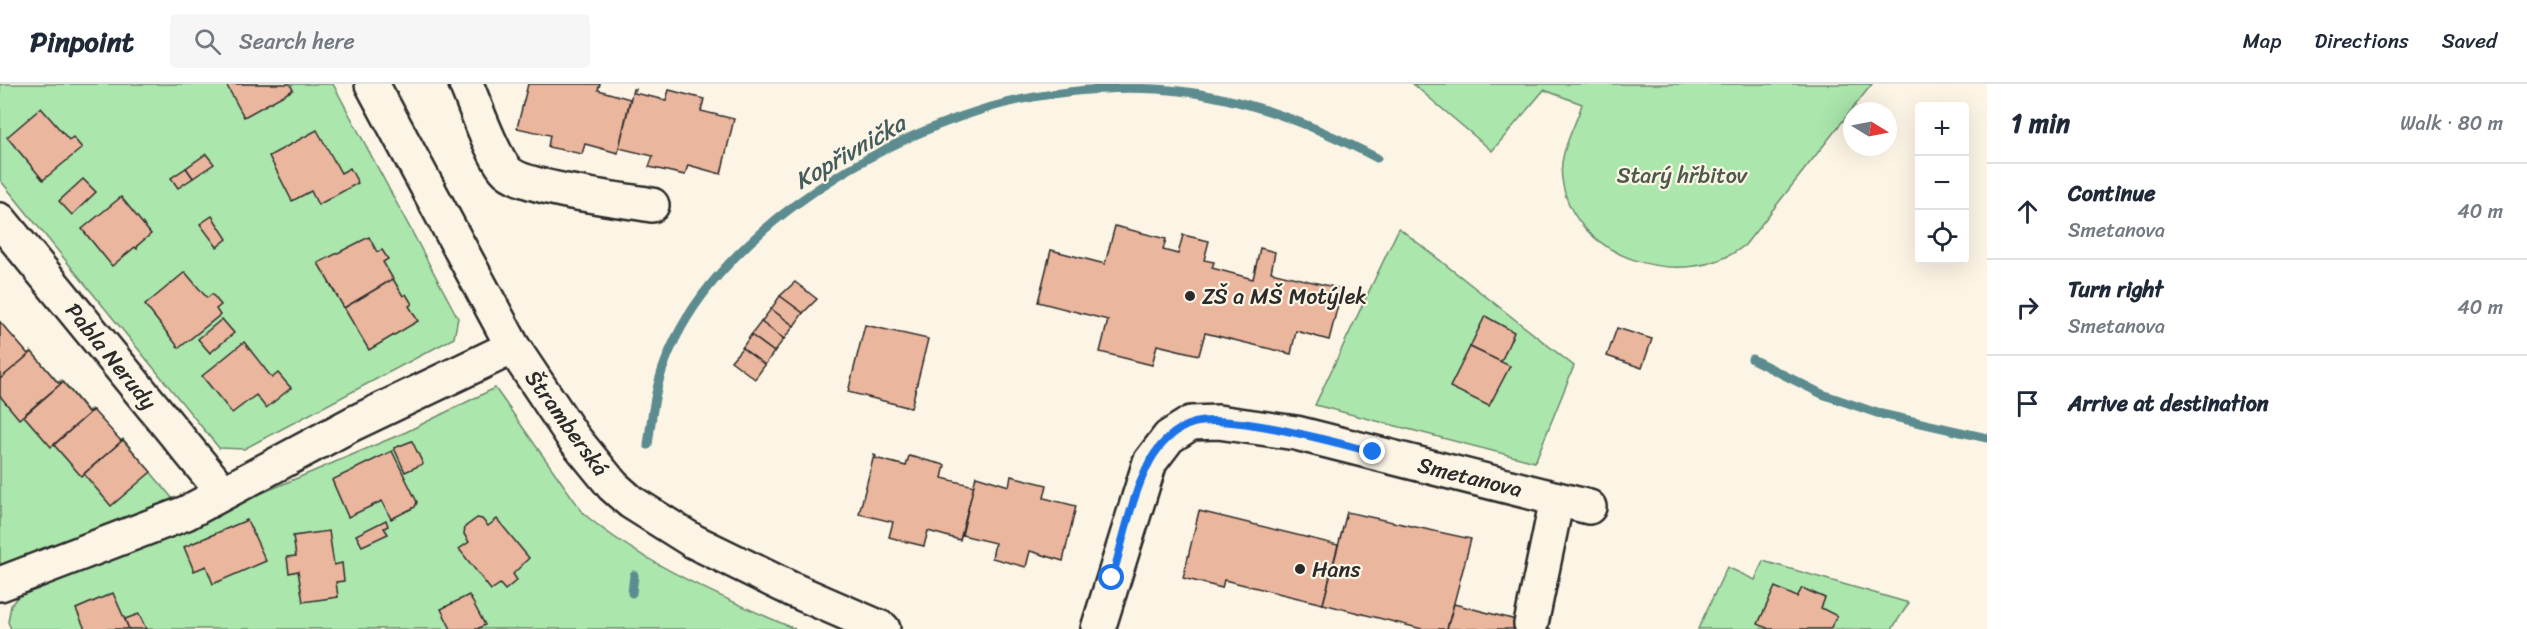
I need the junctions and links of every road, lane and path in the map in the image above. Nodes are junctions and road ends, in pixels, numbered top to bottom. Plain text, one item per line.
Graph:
1 (466, 84) edge
2 (378, 86) edge
3 (652, 205) dead end
4 (0, 220) edge
5 (513, 346) junction
6 (222, 491) junction
7 (1557, 499) junction
8 (1589, 507) dead end
9 (0, 584) edge
10 (1531, 624) dead end
11 (883, 629) edge
12 (1098, 629) edge

1 - 3 street
2 - 5 street, Štramberská
4 - 6 street, Pabla Nerudy
5 - 6 street
5 - 11 street, Štramberská
6 - 9 street
7 - 8 street, Smetanova
7 - 10 street
7 - 12 street, Smetanova

